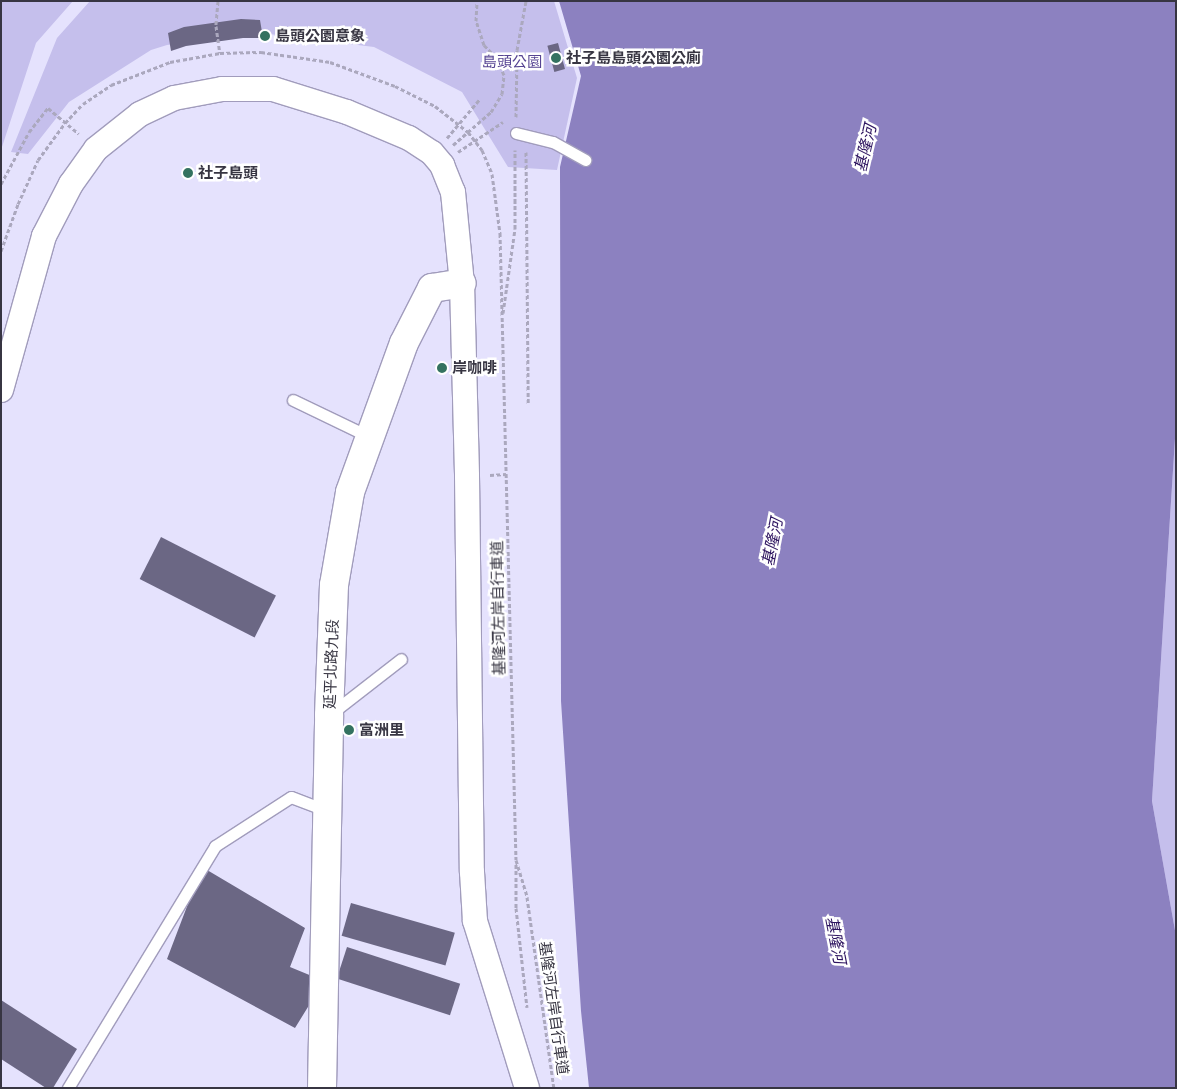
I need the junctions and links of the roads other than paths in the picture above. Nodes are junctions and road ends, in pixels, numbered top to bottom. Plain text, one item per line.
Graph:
1 (516, 133) road end
2 (585, 160) dead end
3 (462, 283) junction
4 (1, 390) edge
5 (293, 400) dead end
6 (370, 437) junction
7 (400, 659) dead end
8 (328, 715) junction
9 (327, 811) junction
10 (68, 1088) edge
11 (322, 1088) edge
12 (527, 1088) edge

1 - 2 lane
3 - 4 street
3 - 6 street, 延平北路九段
3 - 12 street
5 - 6 lane
6 - 8 street, 延平北路九段
7 - 8 lane
8 - 9 street, 延平北路九段
9 - 10 lane
9 - 11 street, 延平北路九段

